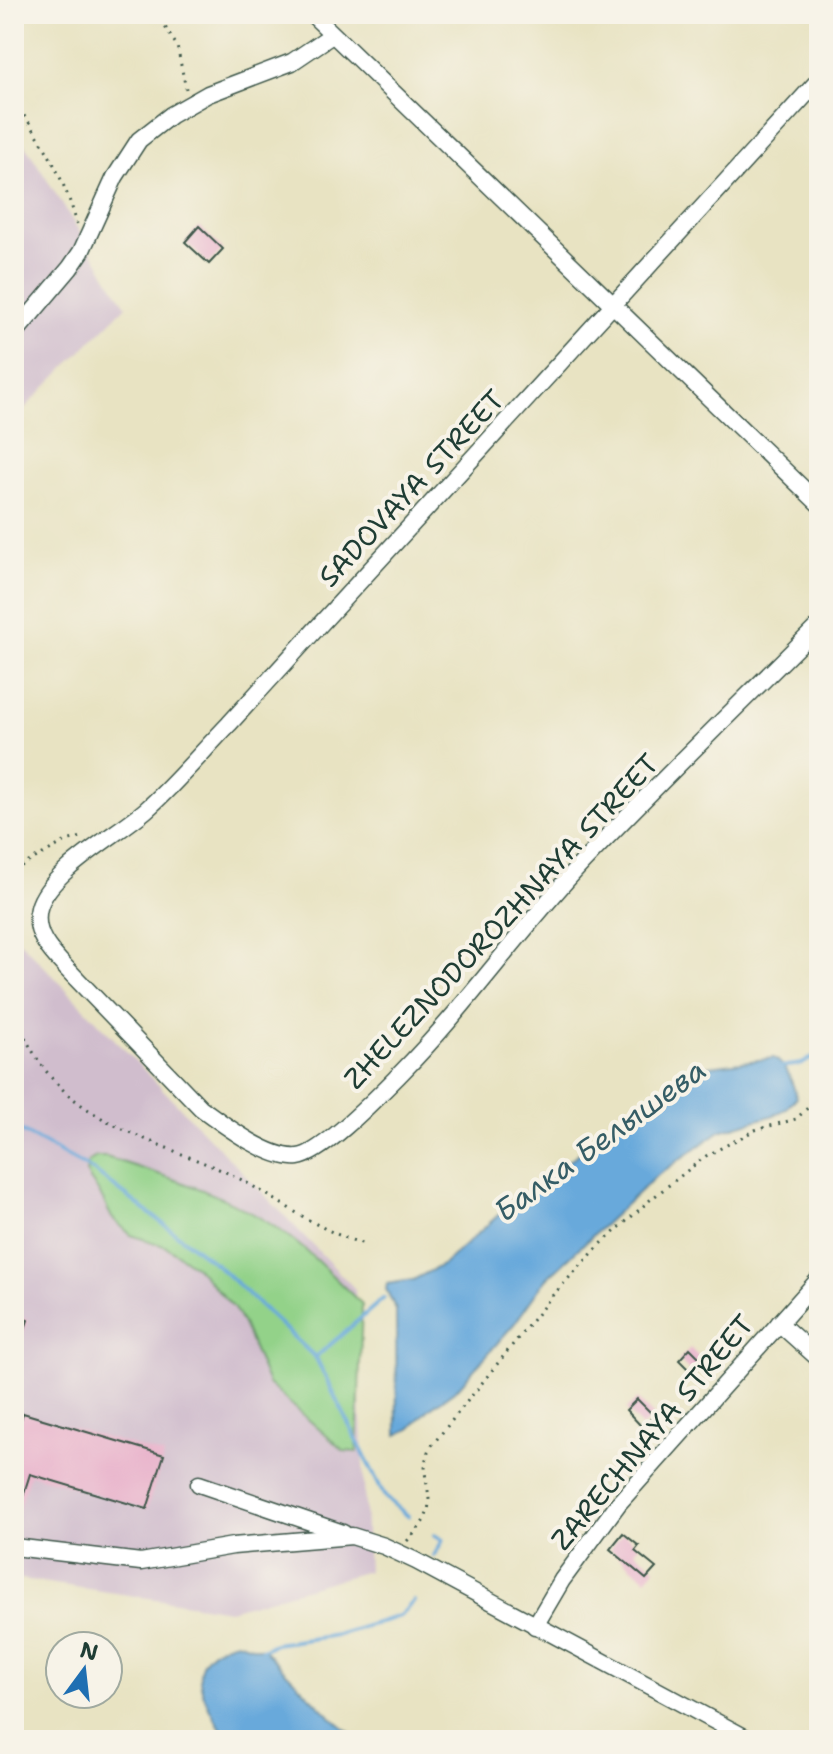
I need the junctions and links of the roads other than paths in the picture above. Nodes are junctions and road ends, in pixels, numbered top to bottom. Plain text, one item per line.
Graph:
1 (312, 14) edge
2 (332, 35) junction
3 (819, 80) edge
4 (612, 306) junction
5 (14, 334) edge
6 (819, 504) edge
7 (819, 625) edge
8 (37, 921) joint
9 (819, 1279) edge
10 (779, 1323) junction
11 (819, 1359) edge
12 (199, 1484) dead end
13 (352, 1536) junction
14 (14, 1547) edge
15 (535, 1626) junction
16 (750, 1740) edge

1 - 2 street
2 - 4 street
2 - 5 street
3 - 4 street, SADOVAYA STREET
4 - 6 street
4 - 8 street, SADOVAYA STREET
7 - 8 street, ZHELEZNODOROZHNAYA STREET
9 - 10 street, ZARECHNAYA STREET
10 - 11 street
10 - 15 street, ZARECHNAYA STREET
12 - 13 street
13 - 14 street
13 - 15 street
15 - 16 street

